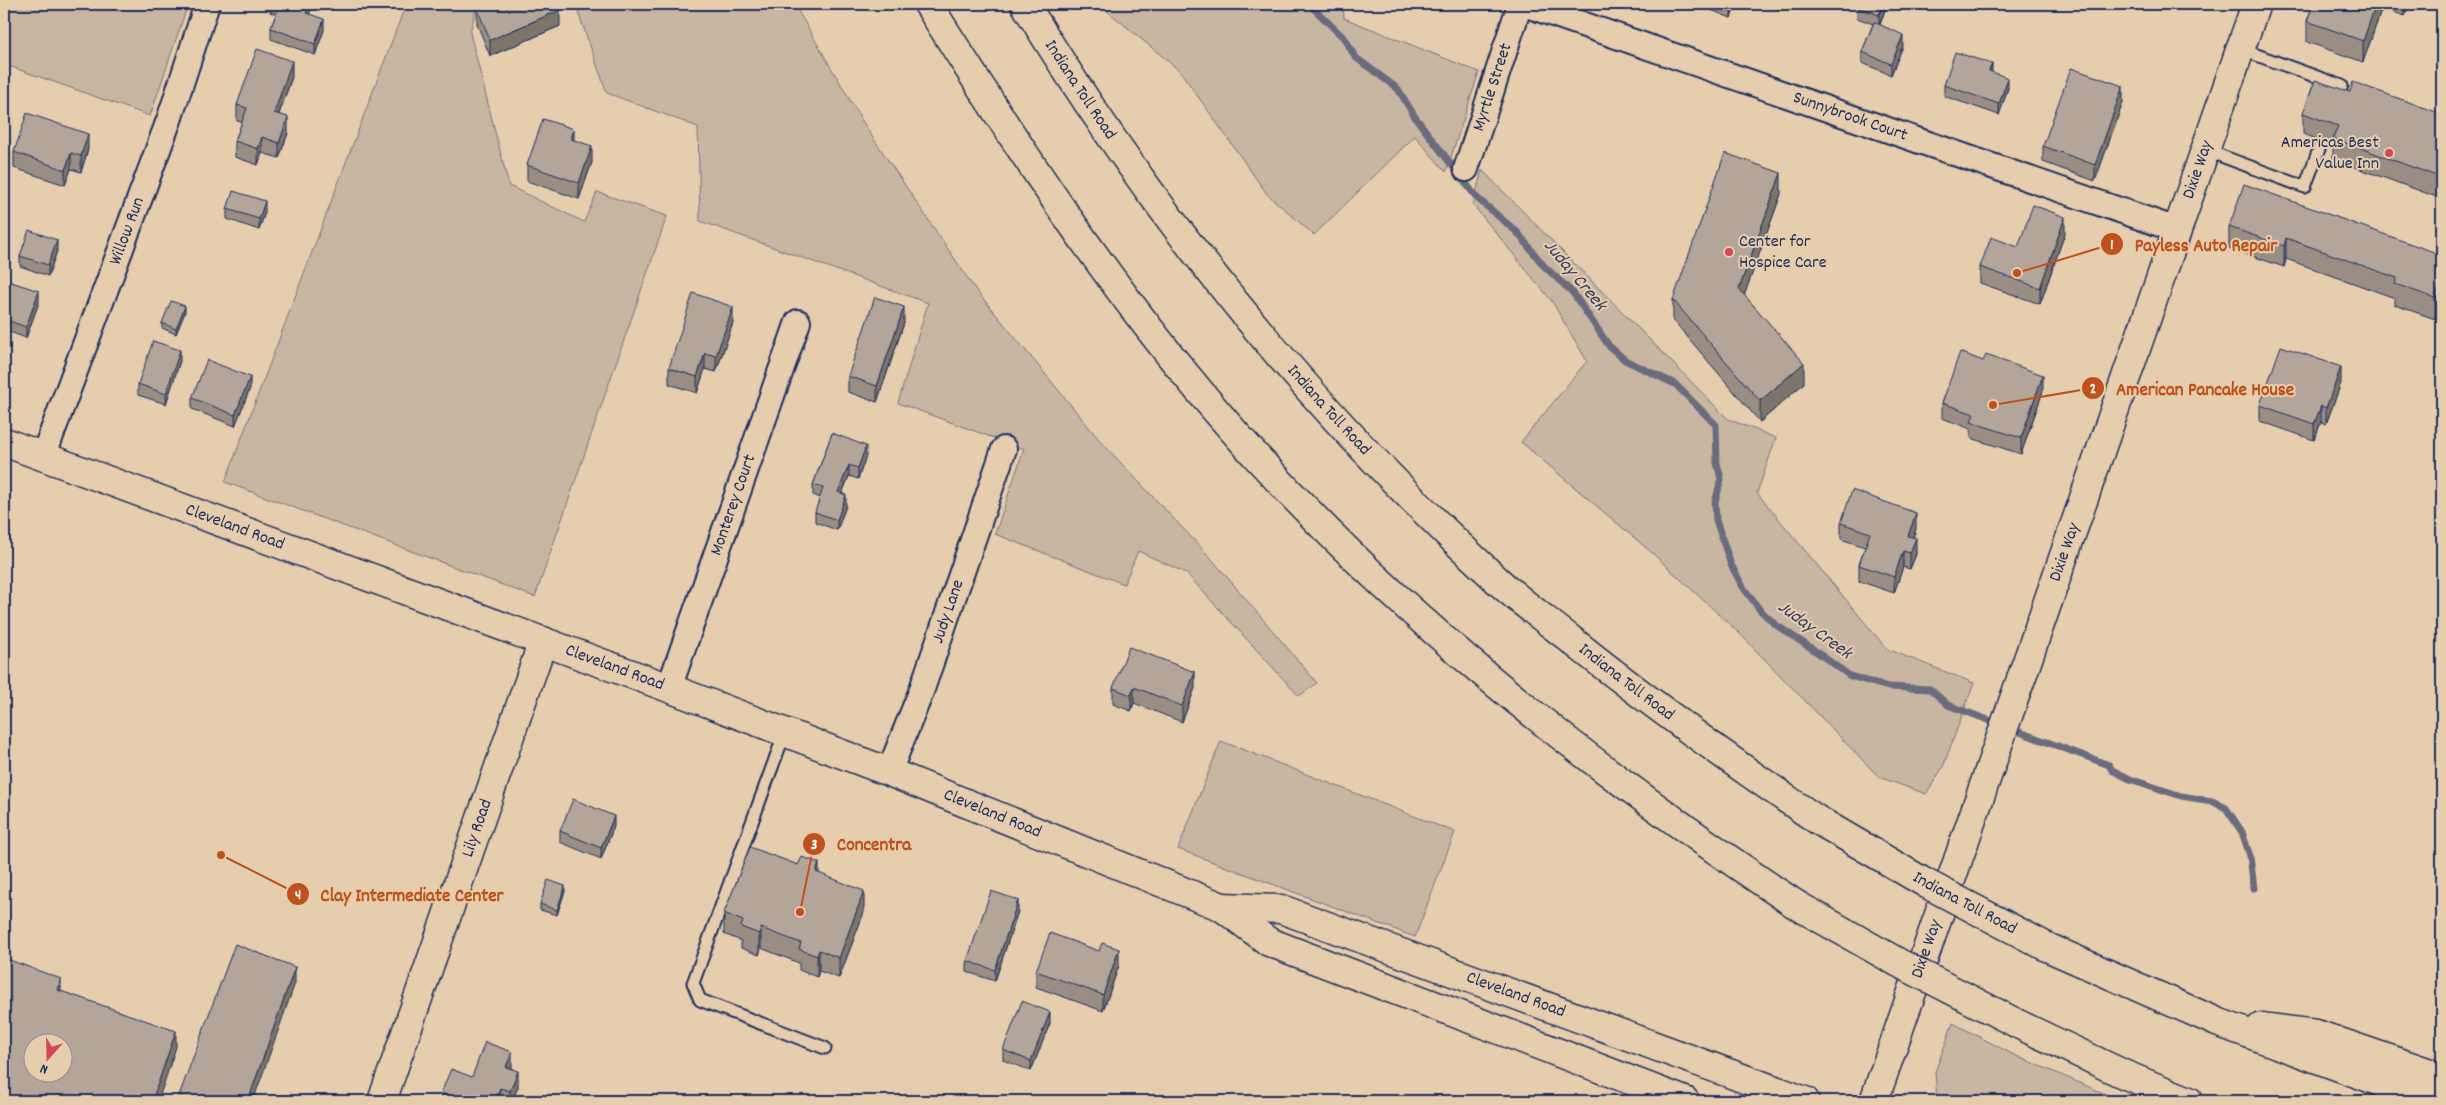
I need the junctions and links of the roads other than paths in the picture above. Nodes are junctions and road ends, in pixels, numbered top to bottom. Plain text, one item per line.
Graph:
1 (207, 4) edge
2 (928, 4) edge
3 (1025, 4) edge
4 (1520, 4) edge
5 (1524, 4) edge
6 (2256, 4) edge
7 (2240, 49) junction
8 (2334, 107) edge
9 (2322, 141) edge
10 (2205, 150) junction
11 (1466, 169) dead end
12 (2177, 230) junction
13 (798, 322) dead end
14 (4, 442) edge
15 (1004, 449) dead end
16 (44, 457) junction
17 (543, 641) junction
18 (669, 688) junction
19 (785, 732) junction
20 (889, 772) junction
21 (1222, 907) junction
22 (2217, 1022) junction
23 (825, 1048) dead end
24 (2442, 1077) edge
25 (382, 1101) edge
26 (1685, 1101) edge
27 (1805, 1101) edge
28 (1874, 1101) edge
29 (2189, 1101) edge
30 (2432, 1101) edge

1 - 16 street, Willow Run
2 - 29 main road, bridge
3 - 22 main road, Indiana Toll Road, bridge
4 - 11 street, Myrtle Street
5 - 12 street, Sunnybrook Court
6 - 7 main road, Dixie Way
7 - 8 lane
7 - 10 main road, Dixie Way
9 - 10 lane
10 - 12 main road, Dixie Way
12 - 28 main road, Dixie Way
13 - 18 street, Monterey Court
14 - 16 main road, Cleveland Road
15 - 20 street, Judy Lane
16 - 17 main road, Cleveland Road
17 - 18 main road, Cleveland Road
17 - 25 main road, Lily Road
18 - 19 main road, Cleveland Road
19 - 20 main road, Cleveland Road
19 - 23 lane
20 - 21 main road, Cleveland Road
21 - 26 main road, Cleveland Road
21 - 27 main road, Cleveland Road
22 - 24 main road
22 - 30 main road, Indiana Toll Road

